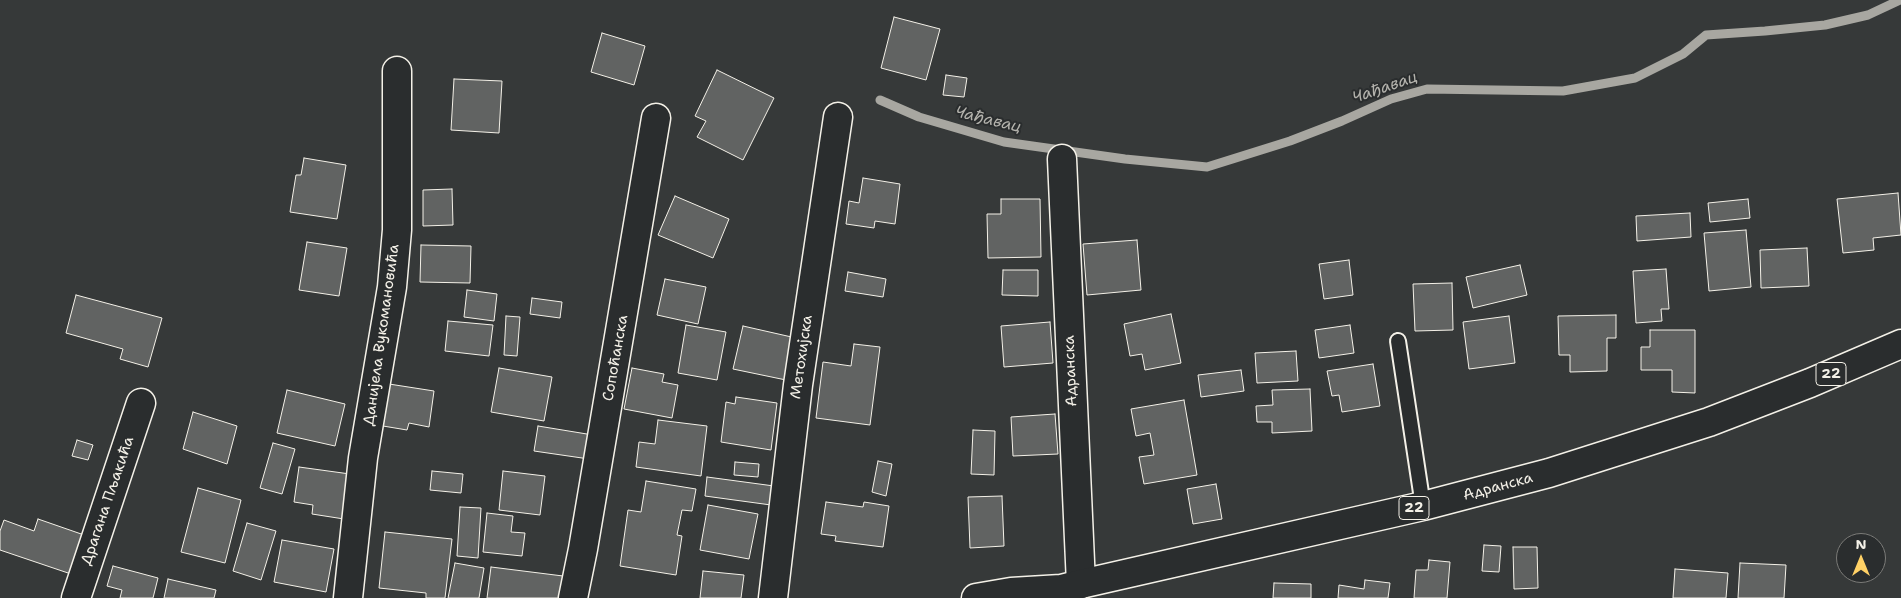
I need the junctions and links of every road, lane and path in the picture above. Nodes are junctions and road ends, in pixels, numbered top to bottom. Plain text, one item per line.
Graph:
1 (397, 71) dead end
2 (838, 117) dead end
3 (656, 118) dead end
4 (1062, 159) dead end
5 (1398, 340) dead end
6 (1901, 344) edge
7 (141, 403) dead end
8 (1423, 506) junction
9 (1062, 590) edge
10 (76, 598) edge
11 (348, 598) edge
12 (574, 598) edge
13 (773, 598) edge
14 (976, 598) edge

1 - 11 street, Данијела Вукомановића
2 - 13 street, Метохијска
3 - 12 street, Сопоћанска
4 - 9 street, Адранска
5 - 8 lane
6 - 8 street, Адранска / 22
7 - 10 street, Драгана Пљакића
8 - 9 street, Адранска / 22
9 - 14 street, Адранска / 22

